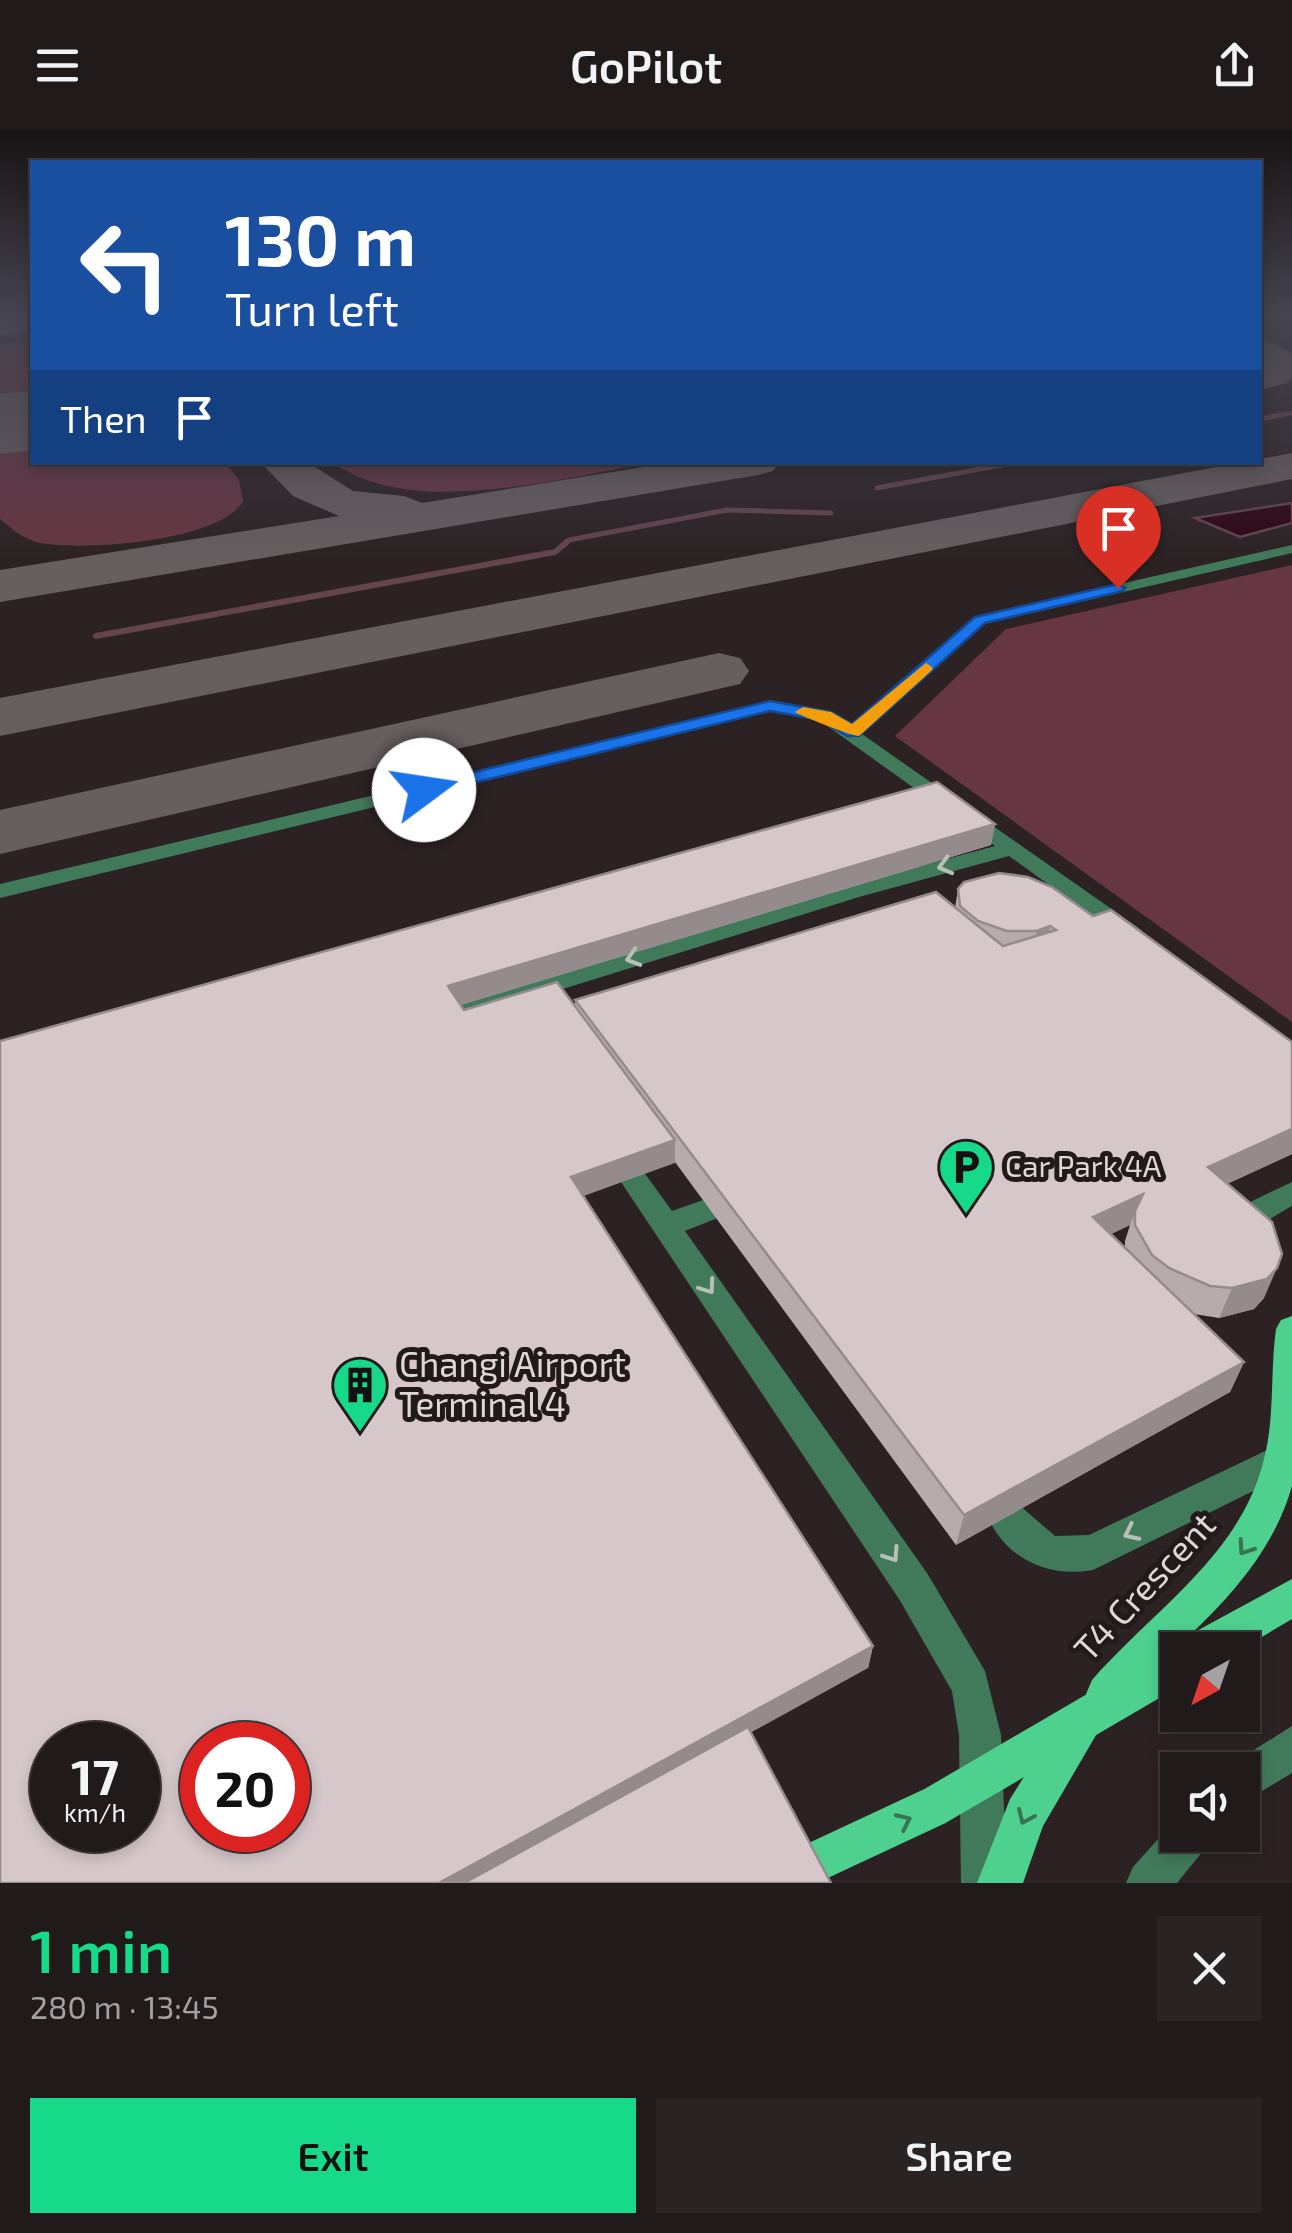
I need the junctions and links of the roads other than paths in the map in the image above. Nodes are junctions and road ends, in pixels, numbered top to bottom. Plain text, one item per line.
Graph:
1 (1292, 549) edge
2 (853, 732) junction
3 (1012, 848) junction
4 (0, 891) edge
5 (1093, 903) junction
6 (1066, 913) edge
7 (1154, 950) edge
8 (454, 1014) edge
9 (632, 1178) edge
10 (1292, 1193) edge
11 (709, 1209) edge
12 (1192, 1222) edge
13 (666, 1226) junction
14 (1292, 1329) edge
15 (1282, 1459) junction
16 (1006, 1517) edge
17 (1292, 1598) edge
18 (1233, 1632) edge
19 (1160, 1675) edge
20 (1292, 1747) edge
21 (1260, 1769) edge
22 (1174, 1852) edge
23 (816, 1862) edge
24 (984, 1883) edge
25 (1000, 1883) edge
26 (1149, 1883) edge

1 - 2 lane
2 - 3 lane
2 - 4 lane
3 - 5 lane
3 -> 8 lane
5 - 6 lane
5 - 7 lane
9 - 13 lane
10 - 12 lane
11 - 13 lane
13 -> 24 lane
14 - 15 main road, T4 Crescent
15 -> 16 lane
15 -> 25 main road, T4 Crescent
17 - 18 main road
23 -> 19 main road, bridge
20 - 21 lane
22 - 26 lane

